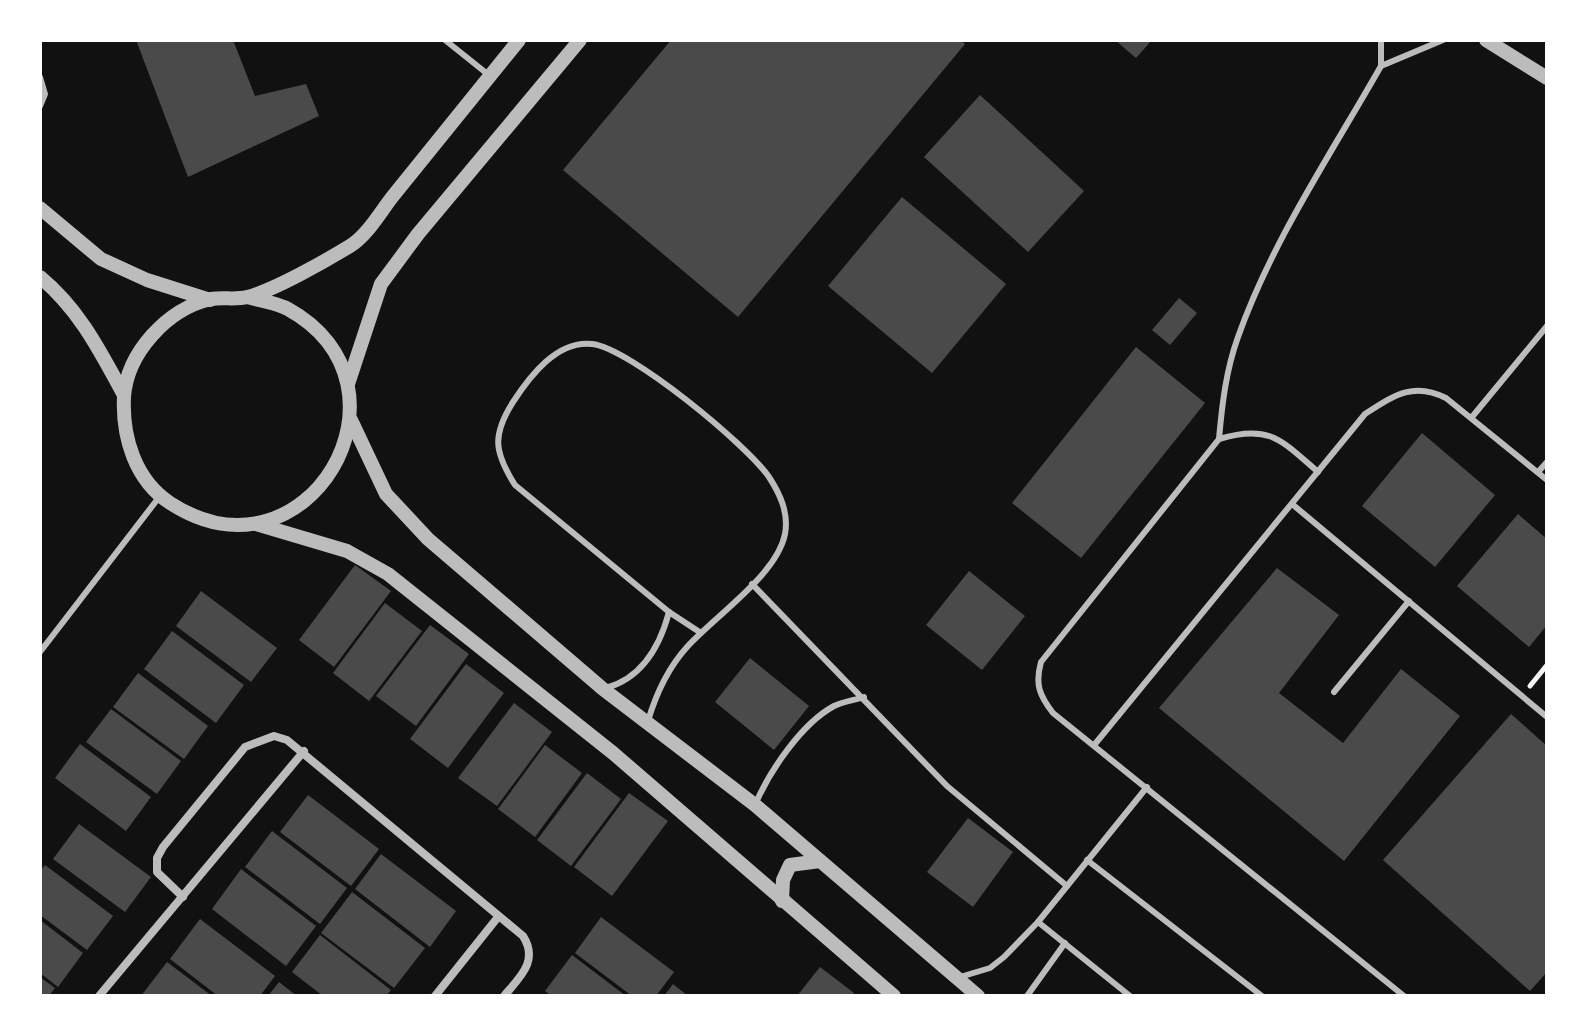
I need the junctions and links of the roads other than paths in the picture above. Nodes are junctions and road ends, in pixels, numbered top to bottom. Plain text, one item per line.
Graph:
1 (445, 40) edge
2 (519, 40) edge
3 (580, 40) edge
4 (1381, 40) edge
5 (1443, 40) edge
6 (1486, 40) edge
7 (1381, 66) junction
8 (490, 76) junction
9 (40, 77) edge
10 (1547, 78) edge
11 (40, 106) edge
12 (40, 208) edge
13 (40, 277) edge
14 (248, 297) junction
15 (210, 300) junction
16 (1547, 326) edge
17 (348, 384) junction
18 (124, 395) junction
19 (1472, 417) junction
20 (351, 420) junction
21 (1219, 439) junction
22 (1547, 462) edge
23 (1318, 472) junction
24 (1538, 472) junction
25 (1547, 480) edge
26 (160, 496) junction
27 (1292, 504) junction
28 (256, 524) junction
29 (752, 584) junction
30 (1409, 601) junction
31 (669, 612) junction
32 (701, 633) junction
33 (40, 652) edge
34 (603, 689) junction
35 (1334, 692) dead end
36 (864, 697) junction
37 (1547, 717) edge
38 (647, 723) junction
39 (1095, 744) junction
40 (304, 751) junction
41 (1147, 787) junction
42 (755, 805) junction
43 (1087, 860) junction
44 (820, 861) junction
45 (1067, 886) junction
46 (183, 897) junction
47 (782, 901) junction
48 (498, 917) junction
49 (1038, 922) junction
50 (1065, 943) junction
51 (956, 978) junction
52 (99, 996) edge
53 (435, 996) edge
54 (504, 996) edge
55 (894, 996) edge
56 (978, 996) edge
57 (1027, 996) edge
58 (1130, 996) edge
59 (1262, 996) edge
60 (1404, 996) edge

1 - 8 lane
2 - 8 street
3 - 17 street
4 - 7 lane
5 - 7 lane
6 - 10 street
7 - 21 lane
8 - 14 street
9 - 11 lane
12 - 15 street
13 - 18 street
14 - 15 street
14 - 17 street
15 - 18 street
16 - 19 lane
17 - 20 street
18 - 26 street
19 - 23 lane
19 - 24 lane
20 - 28 street
20 - 34 street
21 - 23 lane
21 - 39 lane
22 - 24 lane
23 - 27 lane
24 - 25 lane
26 - 28 street
26 - 33 lane
27 - 30 lane
27 - 39 lane
28 - 47 street
29 - 31 lane
29 - 32 lane
29 - 36 lane
30 - 35 lane
30 - 37 lane
31 - 32 lane
31 - 34 lane
32 - 38 lane
34 - 38 street
36 - 42 lane
36 - 45 lane
38 - 42 street
39 - 41 lane
40 - 46 street
40 - 46 street
40 - 48 street
41 - 43 lane
41 - 60 lane
42 - 44 street
43 - 45 lane
43 - 59 lane
44 - 47 street
44 - 51 street
45 - 49 lane
46 - 52 street
47 - 55 street
48 - 53 street
48 - 54 street
49 - 50 lane
49 - 51 lane
50 - 57 lane
50 - 58 lane
51 - 56 street

